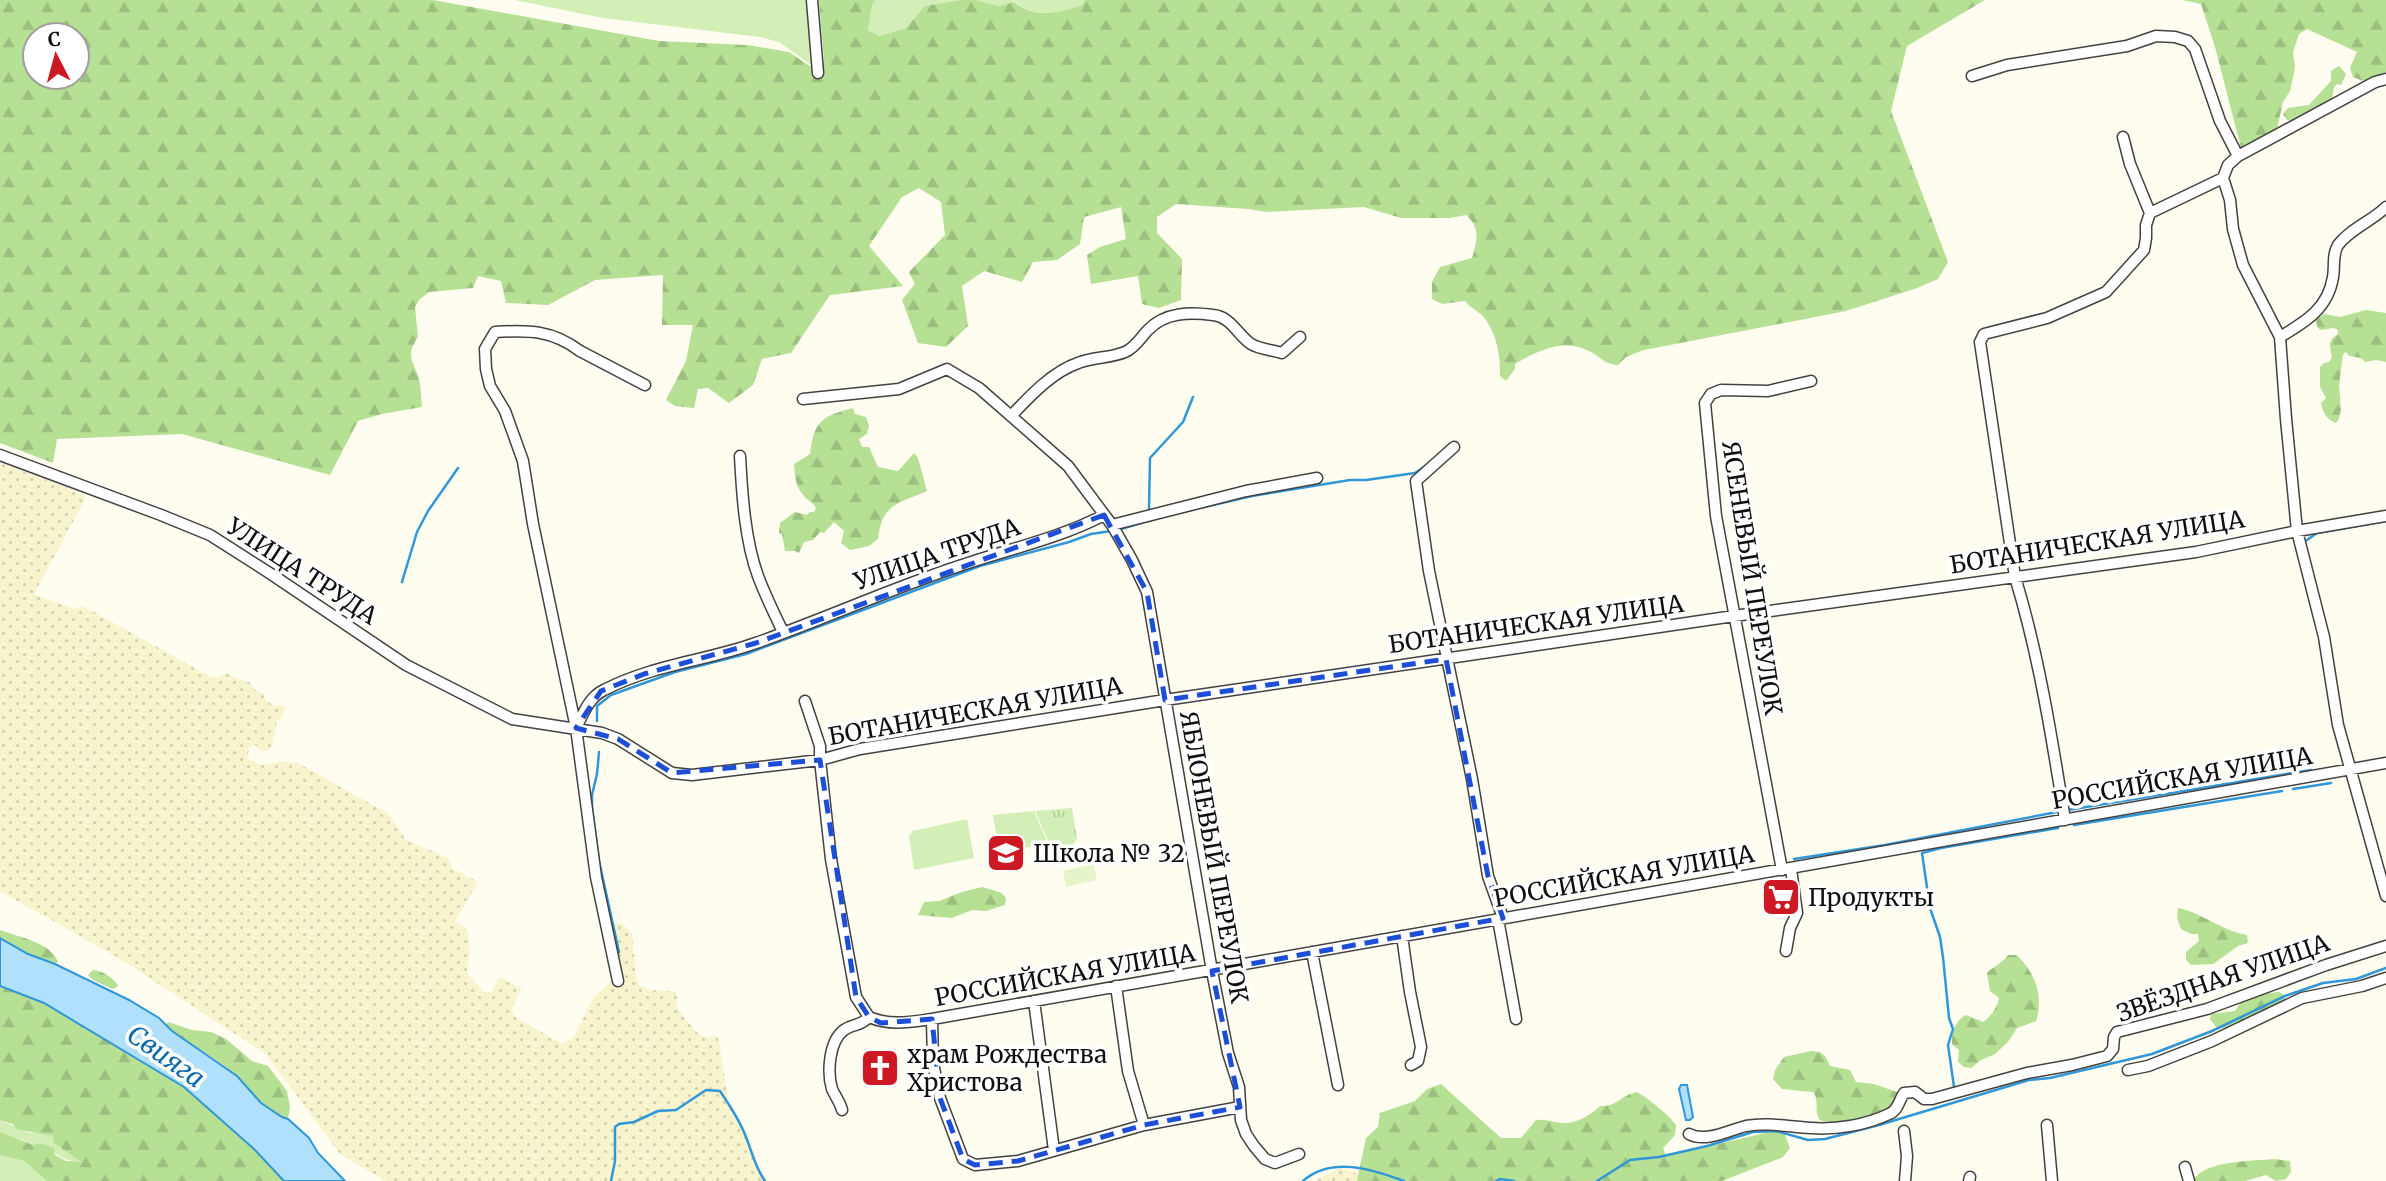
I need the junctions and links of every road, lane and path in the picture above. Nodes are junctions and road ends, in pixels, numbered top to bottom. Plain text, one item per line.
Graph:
1 (812, 0) edge
2 (818, 72) dead end
3 (1972, 76) dead end
4 (2386, 79) edge
5 (2123, 137) dead end
6 (2238, 156) junction
7 (2223, 178) junction
8 (2386, 207) edge
9 (2150, 213) junction
10 (1300, 337) dead end
11 (2280, 337) junction
12 (1811, 381) dead end
13 (645, 385) dead end
14 (803, 399) dead end
15 (1011, 416) junction
16 (1454, 447) dead end
17 (0, 455) edge
18 (740, 456) dead end
19 (1317, 478) dead end
20 (1104, 515) junction
21 (2386, 516) edge
22 (1112, 525) junction
23 (2297, 531) junction
24 (2015, 577) junction
25 (1734, 616) junction
26 (783, 632) junction
27 (1446, 659) junction
28 (1165, 700) junction
29 (804, 701) dead end
30 (576, 728) junction
31 (820, 760) junction
32 (2386, 763) edge
33 (2350, 769) junction
34 (692, 775) joint
35 (2065, 820) junction
36 (1786, 870) junction
37 (2386, 896) edge
38 (1501, 918) junction
39 (1402, 936) junction
40 (2386, 946) edge
41 (1786, 951) dead end
42 (1312, 953) junction
43 (1212, 971) junction
44 (2386, 978) edge
45 (618, 981) dead end
46 (1116, 986) junction
47 (1034, 1001) junction
48 (869, 1017) junction
49 (932, 1019) junction
50 (1516, 1019) dead end
51 (1411, 1065) dead end
52 (2128, 1070) dead end
53 (1338, 1085) dead end
54 (1240, 1107) junction
55 (842, 1110) dead end
56 (1144, 1125) junction
57 (2047, 1125) dead end
58 (1904, 1131) dead end
59 (1689, 1134) dead end
60 (1054, 1150) junction
61 (1299, 1154) dead end
62 (2185, 1167) dead end
63 (1905, 1181) edge
64 (2052, 1181) edge
65 (2189, 1181) edge

1 - 2 street
3 - 6 street
4 - 6 street
5 - 9 street
6 - 7 street
7 - 9 street
7 - 11 street
8 - 11 street
9 - 24 street
10 - 15 street
11 - 23 street
12 - 25 street, ЯСЕНЕВЫЙ ПЕРЕУЛОК
13 - 30 street
14 - 15 street, ЯБЛОНЕВЫЙ ПЕРЕУЛОК
15 - 20 street, ЯБЛОНЕВЫЙ ПЕРЕУЛОК
16 - 27 street
17 - 30 street, УЛИЦА ТРУДА
18 - 26 street
19 - 22 street
20 - 22 street, ЯБЛОНЕВЫЙ ПЕРЕУЛОК
20 - 26 street, УЛИЦА ТРУДА
21 - 23 street, БОТАНИЧЕСКАЯ УЛИЦА
22 - 28 street, ЯБЛОНЕВЫЙ ПЕРЕУЛОК
23 - 24 street, БОТАНИЧЕСКАЯ УЛИЦА
23 - 33 street
24 - 25 street, БОТАНИЧЕСКАЯ УЛИЦА
24 - 35 street
25 - 27 street, БОТАНИЧЕСКАЯ УЛИЦА
25 - 36 street, ЯСЕНЕВЫЙ ПЕРЕУЛОК
26 - 30 street, УЛИЦА ТРУДА
27 - 28 street, БОТАНИЧЕСКАЯ УЛИЦА
27 - 38 street
28 - 31 street, БОТАНИЧЕСКАЯ УЛИЦА
28 - 43 street, ЯБЛОНЕВЫЙ ПЕРЕУЛОК
29 - 31 street
30 - 34 street, УЛИЦА ТРУДА
30 - 45 street
31 - 34 street, БОТАНИЧЕСКАЯ УЛИЦА
31 - 48 street
32 - 33 street, РОССИЙСКАЯ УЛИЦА
33 - 35 street, РОССИЙСКАЯ УЛИЦА
33 - 37 street
35 - 36 street, РОССИЙСКАЯ УЛИЦА
36 - 38 street, РОССИЙСКАЯ УЛИЦА
36 - 41 street, ЯСЕНЕВЫЙ ПЕРЕУЛОК
38 - 39 street, РОССИЙСКАЯ УЛИЦА
38 - 50 street
39 - 42 street, РОССИЙСКАЯ УЛИЦА
39 - 51 street
40 - 59 street, ЗВЁЗДНАЯ УЛИЦА
42 - 43 street, РОССИЙСКАЯ УЛИЦА
42 - 53 street
43 - 46 street, РОССИЙСКАЯ УЛИЦА
43 - 54 street, ЯБЛОНЕВЫЙ ПЕРЕУЛОК
44 - 52 street, ЗВЁЗДНАЯ УЛИЦА
46 - 47 street, РОССИЙСКАЯ УЛИЦА
46 - 56 street
47 - 49 street, РОССИЙСКАЯ УЛИЦА
47 - 60 street
48 - 49 street, РОССИЙСКАЯ УЛИЦА
48 - 55 street
49 - 60 street
54 - 56 street
54 - 61 street, ЯБЛОНЕВЫЙ ПЕРЕУЛОК
56 - 60 street
57 - 64 street
58 - 63 street
62 - 65 street

